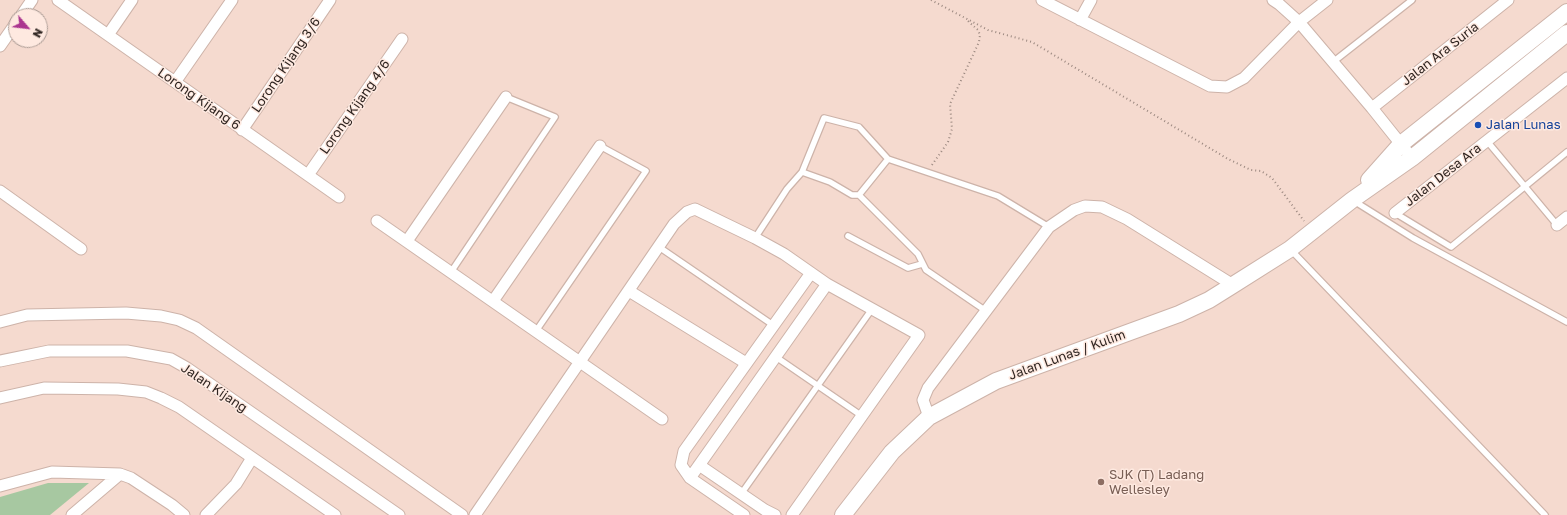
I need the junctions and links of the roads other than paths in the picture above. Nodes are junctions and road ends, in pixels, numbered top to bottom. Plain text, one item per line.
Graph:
1 (58, 0) edge
2 (132, 0) edge
3 (232, 0) edge
4 (330, 0) edge
5 (1042, 0) edge
6 (1091, 0) edge
7 (1273, 0) edge
8 (1327, 0) edge
9 (1412, 0) edge
10 (1508, 0) edge
11 (1567, 12) edge
12 (1080, 20) junction
13 (1299, 22) junction
14 (1567, 33) edge
15 (8, 34) edge
16 (108, 35) junction
17 (402, 39) dead end
18 (0, 46) edge
19 (1333, 62) junction
20 (1567, 78) edge
21 (175, 82) junction
22 (506, 97) joint
23 (1372, 108) junction
24 (242, 130) junction
25 (1487, 140) junction
26 (1401, 144) junction
27 (600, 146) joint
28 (1567, 152) edge
29 (1412, 158) junction
30 (888, 159) junction
31 (802, 172) junction
32 (308, 175) junction
33 (1524, 186) junction
34 (0, 191) edge
35 (859, 195) junction
36 (339, 197) dead end
37 (1352, 200) junction
38 (1394, 213) joint
39 (1567, 218) edge
40 (377, 221) dead end
41 (1557, 225) joint
42 (1049, 227) junction
43 (848, 236) dead end
44 (756, 238) junction
45 (407, 241) junction
46 (659, 247) junction
47 (1290, 248) junction
48 (81, 249) dead end
49 (922, 264) junction
50 (451, 272) junction
51 (810, 273) junction
52 (827, 284) junction
53 (1233, 285) junction
54 (628, 291) junction
55 (493, 301) junction
56 (872, 309) junction
57 (986, 311) junction
58 (0, 322) edge
59 (1567, 322) edge
60 (773, 325) junction
61 (536, 331) junction
62 (776, 357) junction
63 (0, 361) edge
64 (580, 362) junction
65 (746, 363) junction
66 (818, 386) junction
67 (0, 398) edge
68 (862, 416) junction
69 (929, 417) junction
70 (662, 419) dead end
71 (252, 458) junction
72 (699, 465) junction
73 (120, 474) junction
74 (690, 478) junction
75 (0, 486) edge
76 (741, 494) junction
77 (793, 514) edge
78 (72, 515) edge
79 (184, 515) edge
80 (206, 515) edge
81 (334, 515) edge
82 (399, 515) edge
83 (462, 515) edge
84 (475, 515) edge
85 (744, 515) edge
86 (775, 515) edge
87 (780, 515) edge
88 (844, 515) edge
89 (1545, 515) edge

1 - 16 street, Lorong Kijang 6
2 - 16 street
3 - 21 street
4 - 24 street, Lorong Kijang 3/6
5 - 12 street
6 - 12 street
7 - 13 street
8 - 13 street
9 - 19 lane
10 - 23 street, Jalan Ara Suria
11 - 26 main road
12 - 13 street
13 - 19 street
14 - 29 main road
15 - 18 street
16 - 21 street, Lorong Kijang 6
17 - 32 street, Lorong Kijang 4/6
19 - 23 street
20 - 25 street, Jalan Desa Ara
21 - 24 street, Lorong Kijang 6
22 - 45 street
22 - 50 lane
23 - 26 street
24 - 32 street, Lorong Kijang 6
25 - 33 lane
25 - 38 street, Jalan Desa Ara
26 - 29 street
26 - 37 main road
27 - 55 street
27 - 61 lane
28 - 33 lane
29 - 37 main road
30 - 31 lane
30 - 35 lane
30 - 42 lane
31 - 35 lane
31 - 44 lane
32 - 36 street, Lorong Kijang 6
33 - 38 lane
33 - 41 lane
34 - 48 street
35 - 49 lane
37 - 47 main road
37 - 59 lane
39 - 41 street
40 - 45 street
42 - 53 street
42 - 57 street
43 - 49 lane
44 - 46 street
44 - 51 street
45 - 50 street
46 - 54 street
46 - 60 lane
47 - 53 main road
47 - 89 lane
49 - 57 lane
50 - 55 street
51 - 52 street
51 - 60 street
52 - 56 street
52 - 62 street
53 - 69 main road, Jalan Lunas / Kulim
54 - 64 street
54 - 65 street
55 - 61 street
56 - 66 lane
56 - 68 street
57 - 69 street
58 - 83 street
60 - 65 street
61 - 64 street
62 - 66 lane
62 - 72 street
63 - 82 street, Jalan Kijang
64 - 70 street
64 - 84 street
65 - 74 street
66 - 68 lane
66 - 76 lane
67 - 71 street
68 - 77 street
69 - 88 main road, Jalan Lunas / Kulim
71 - 80 street
71 - 81 street
72 - 74 street
72 - 76 street
73 - 75 street
73 - 78 street
73 - 79 street
74 - 85 street
76 - 86 street
77 - 87 street

